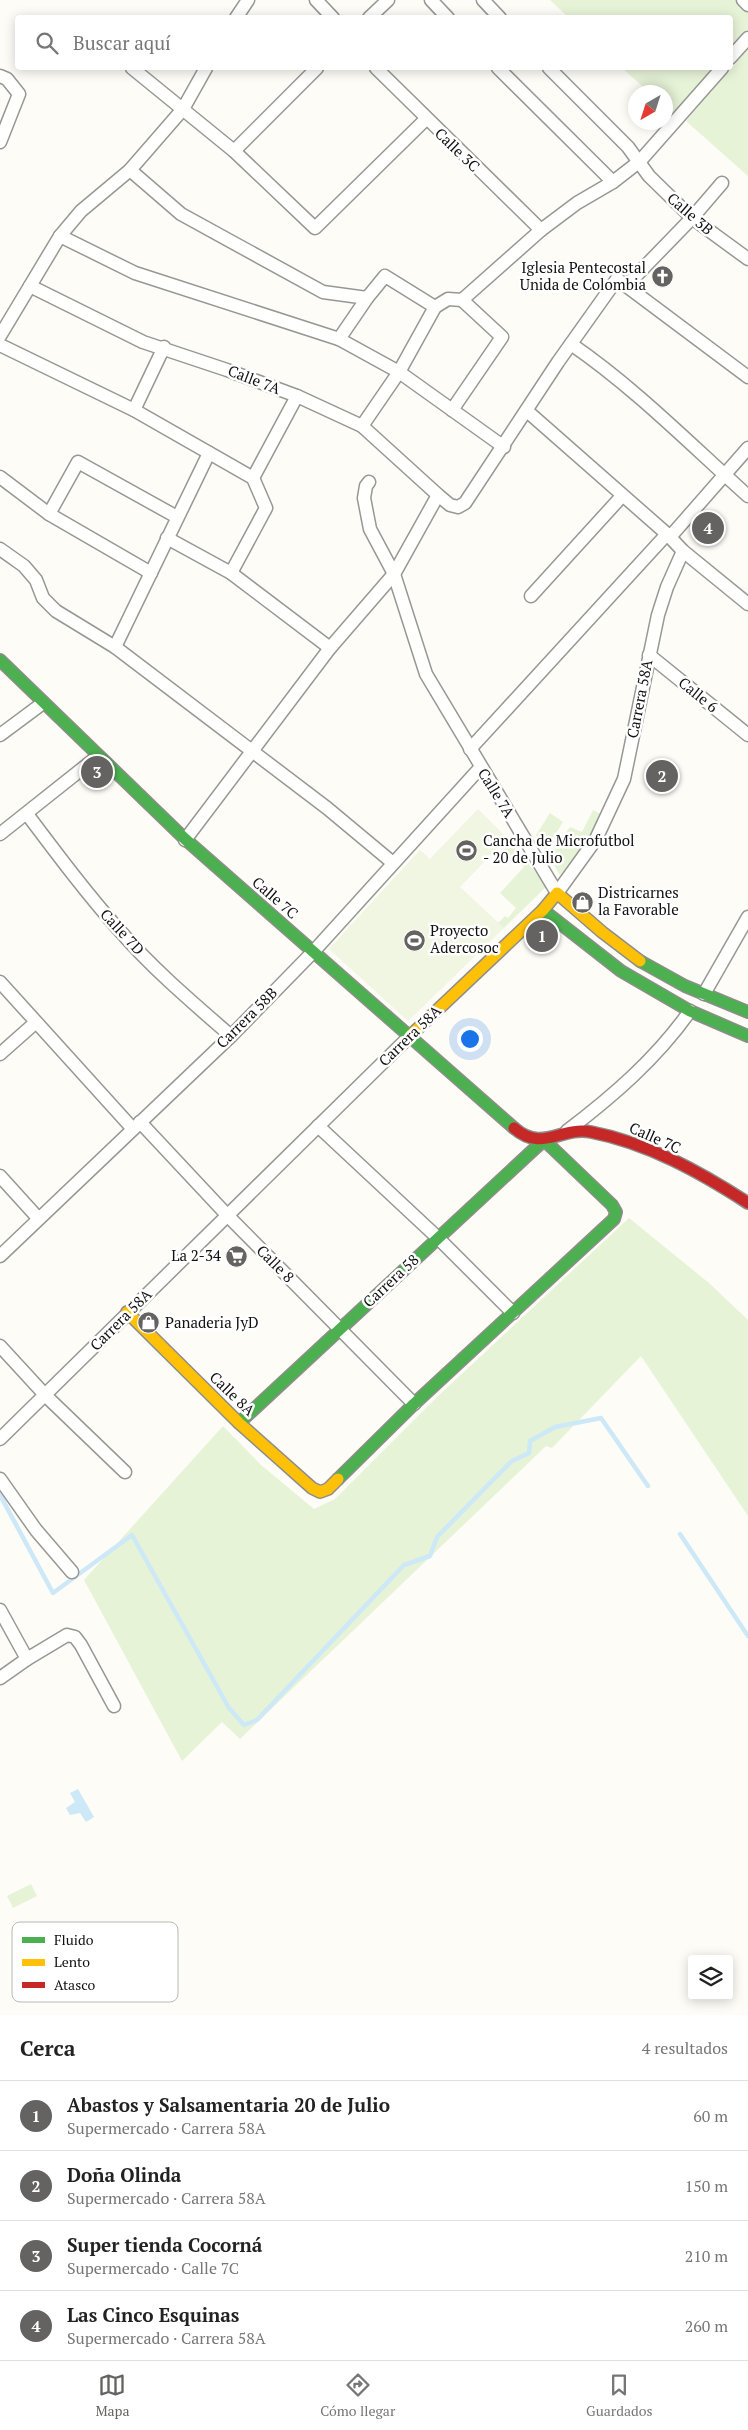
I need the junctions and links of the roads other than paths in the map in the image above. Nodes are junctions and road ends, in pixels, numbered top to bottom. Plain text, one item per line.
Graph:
1 (248, 0) edge
2 (316, 0) edge
3 (388, 0) edge
4 (431, 0) edge
5 (483, 0) edge
6 (743, 0) edge
7 (748, 5) edge
8 (238, 15) edge
9 (330, 15) edge
10 (372, 15) edge
11 (445, 15) edge
12 (497, 15) edge
13 (748, 38) edge
14 (733, 55) edge
15 (134, 70) edge
16 (205, 70) edge
17 (316, 70) edge
18 (378, 70) edge
19 (500, 70) edge
20 (551, 70) edge
21 (720, 70) edge
22 (0, 76) edge
23 (183, 109) junction
24 (426, 119) junction
25 (2, 135) edge
26 (234, 151) junction
27 (640, 161) junction
28 (130, 170) junction
29 (613, 182) junction
30 (722, 183) dead end
31 (692, 218) junction
32 (541, 230) junction
33 (60, 236) junction
34 (748, 259) edge
35 (622, 283) junction
36 (30, 286) junction
37 (367, 298) junction
38 (462, 300) junction
39 (435, 307) junction
40 (0, 336) edge
41 (339, 340) junction
42 (571, 344) junction
43 (0, 345) edge
44 (164, 347) junction
45 (399, 372) junction
46 (748, 377) edge
47 (297, 396) junction
48 (134, 410) junction
49 (452, 410) junction
50 (527, 411) junction
51 (362, 426) junction
52 (504, 447) junction
53 (748, 448) edge
54 (208, 452) junction
55 (725, 476) junction
56 (0, 477) edge
57 (253, 478) junction
58 (369, 482) dead end
59 (438, 496) junction
60 (622, 496) junction
61 (748, 496) edge
62 (49, 514) junction
63 (177, 517) junction
64 (669, 536) junction
65 (168, 538) junction
66 (0, 549) edge
67 (683, 551) junction
68 (150, 573) junction
69 (232, 573) junction
70 (394, 574) junction
71 (531, 596) dead end
72 (748, 604) edge
73 (115, 647) junction
74 (330, 648) junction
75 (649, 654) junction
76 (0, 660) edge
77 (43, 703) junction
78 (0, 735) edge
79 (748, 735) edge
80 (470, 749) junction
81 (252, 753) junction
82 (97, 757) junction
83 (480, 768) junction
84 (27, 814) junction
85 (0, 834) edge
86 (185, 840) junction
87 (393, 863) junction
88 (557, 893) junction
89 (543, 910) junction
90 (748, 917) edge
91 (314, 951) junction
92 (0, 982) edge
93 (704, 994) junction
94 (690, 1011) junction
95 (748, 1012) edge
96 (35, 1022) junction
97 (412, 1035) junction
98 (230, 1036) junction
99 (748, 1036) edge
100 (0, 1054) edge
101 (136, 1125) junction
102 (318, 1126) junction
103 (567, 1131) junction
104 (544, 1140) junction
105 (0, 1176) edge
106 (748, 1203) edge
107 (227, 1215) junction
108 (38, 1218) junction
109 (438, 1238) junction
110 (0, 1256) edge
111 (127, 1312) junction
112 (513, 1313) junction
113 (339, 1329) junction
114 (0, 1346) edge
115 (46, 1396) junction
116 (414, 1404) junction
117 (239, 1423) junction
118 (0, 1439) edge
119 (125, 1472) dead end
120 (0, 1479) edge
121 (72, 1572) dead end
122 (0, 1610) edge
123 (27, 1659) junction
124 (0, 1678) edge
125 (114, 1706) dead end

1 - 8 street
2 - 9 street
3 - 10 street
4 - 11 street
5 - 12 street
6 - 7 street
13 - 14 street
15 - 23 street
16 - 23 street
17 - 26 street
18 - 24 street, Calle 3C
19 - 29 street
20 - 27 street, Calle 3B
21 - 27 street
22 - 25 street
23 - 26 street
23 - 28 street
24 - 26 street
24 - 32 street, Calle 3C
27 - 29 street
27 - 31 street, Calle 3B
28 - 33 street
28 - 37 street
29 - 32 street
30 - 31 street
31 - 34 street, Calle 3B
31 - 35 street
32 - 38 street
33 - 36 street
33 - 41 street
35 - 42 street
35 - 46 street
36 - 40 street
36 - 44 street, Calle 7A
37 - 39 street
37 - 41 street
38 - 39 street
38 - 49 street
39 - 45 street
41 - 45 street
42 - 50 street
42 - 55 street
43 - 48 street
44 - 47 street, Calle 7A
44 - 48 street
45 - 49 street
45 - 51 street
47 - 51 street, Calle 7A
47 - 57 street
48 - 54 street
49 - 52 street
50 - 52 street
50 - 60 street
51 - 59 street, Calle 7A
52 - 59 street, Calle 7A
53 - 55 street
54 - 57 street
54 - 63 street
55 - 61 street
55 - 64 street
56 - 62 street
57 - 69 street
58 - 70 street, Calle 7A
59 - 70 street
60 - 64 street
60 - 71 street
62 - 63 street
62 - 68 street
63 - 65 street
64 - 67 street
64 - 80 street
65 - 68 street
65 - 69 street
66 - 73 street
67 - 72 street
67 - 75 street, Carrera 58A
68 - 73 street
69 - 74 street
70 - 74 street
70 - 80 street, Calle 7A
73 - 81 street
74 - 81 street
75 - 79 street, Calle 6
75 - 88 street, Carrera 58A
76 - 77 street, Calle 7C
77 - 78 street
77 - 82 street, Calle 7C
80 - 83 street, Calle 7A
81 - 86 street
81 - 87 street
82 - 84 street
82 - 86 street, Calle 7C
83 - 87 street, Carrera 58B
83 - 88 street, Calle 7A
84 - 85 street
84 - 98 street, Calle 7D
86 - 91 street, Calle 7C
87 - 91 street, Carrera 58B
88 - 89 street, Carrera 58A
88 - 93 street, Calle 7A
89 - 94 street
89 - 97 street, Carrera 58A
90 - 93 street
91 - 97 street, Calle 7C
91 - 98 street, Carrera 58B
92 - 96 street, Calle 8
93 - 95 street, Calle 7A
94 - 99 street
94 - 103 street
96 - 100 street
96 - 101 street, Calle 8
97 - 102 street, Carrera 58A
97 - 104 street, Calle 7C
98 - 101 street, Carrera 58B
101 - 107 street, Calle 8
101 - 108 street, Carrera 58B
102 - 107 street, Carrera 58A
102 - 109 street
103 - 104 street, Calle 7C
103 - 106 street, Calle 7C
104 - 109 street, Carrera 58
104 - 112 street, Calle 7C
105 - 108 street
107 - 111 street, Carrera 58A
107 - 113 street, Calle 8
108 - 110 street, Carrera 58B
109 - 112 street
109 - 113 street, Carrera 58
111 - 115 street, Carrera 58A
111 - 117 street, Calle 8A
112 - 116 street
113 - 116 street, Calle 8
113 - 117 street, Carrera 58
114 - 115 street
115 - 118 street, Carrera 58A
115 - 119 street
116 - 117 street, Calle 8A
120 - 121 street
122 - 123 street
123 - 124 street
123 - 125 street

